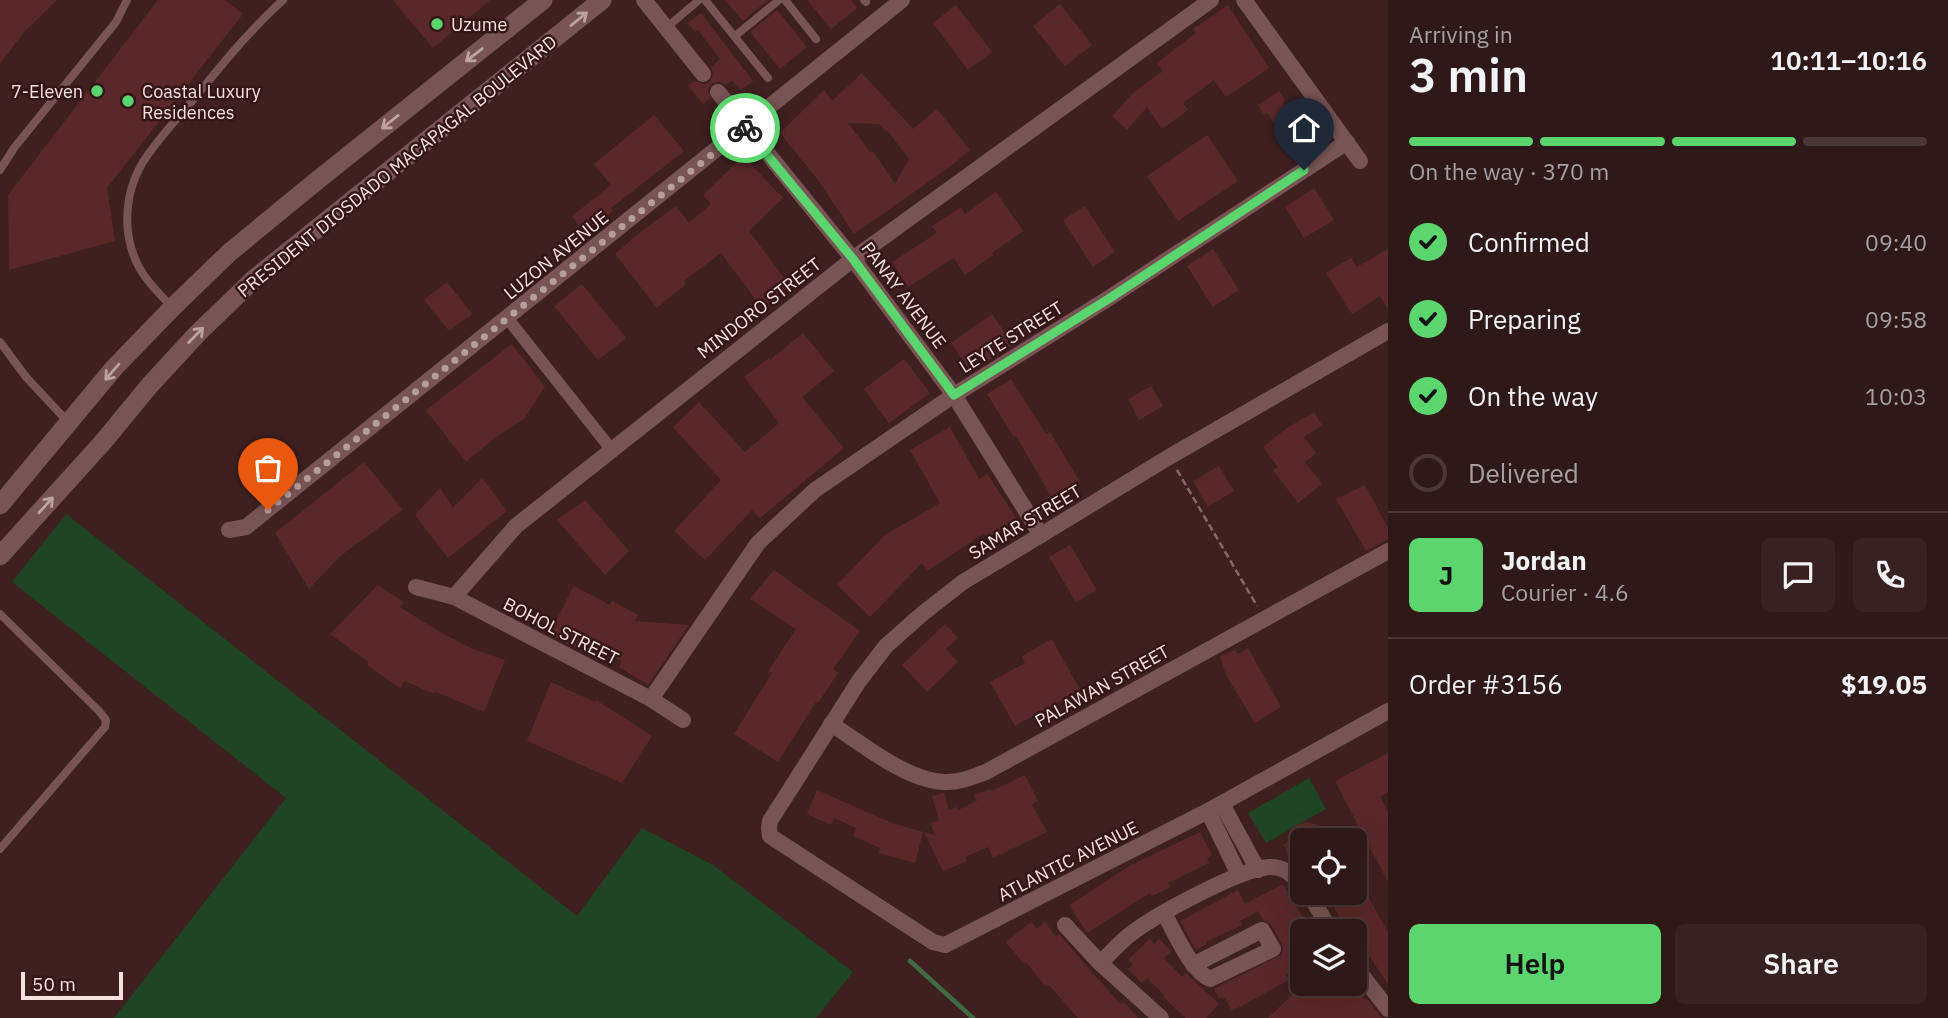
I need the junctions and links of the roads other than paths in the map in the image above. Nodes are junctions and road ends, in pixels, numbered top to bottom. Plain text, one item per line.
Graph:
1 (127, 0) edge
2 (283, 0) edge
3 (602, 0) edge
4 (644, 0) edge
5 (699, 0) edge
6 (705, 0) edge
7 (779, 0) edge
8 (785, 0) edge
9 (902, 0) edge
10 (1211, 0) edge
11 (1244, 0) edge
12 (534, 3) edge
13 (666, 27) junction
14 (735, 36) junction
15 (816, 39) dead end
16 (703, 74) dead end
17 (768, 78) dead end
18 (718, 92) dead end
19 (746, 127) junction
20 (1347, 142) junction
21 (1360, 161) dead end
22 (0, 170) edge
23 (853, 259) junction
24 (173, 307) junction
25 (508, 319) junction
26 (1388, 331) edge
27 (0, 342) edge
28 (954, 395) junction
29 (69, 424) junction
30 (611, 449) junction
31 (0, 505) edge
32 (229, 530) dead end
33 (1041, 535) junction
34 (1388, 551) edge
35 (0, 556) edge
36 (416, 587) dead end
37 (454, 597) junction
38 (0, 614) edge
39 (651, 699) junction
40 (1388, 711) edge
41 (683, 720) dead end
42 (831, 724) junction
43 (1215, 807) junction
44 (771, 836) joint
45 (0, 849) edge
46 (1258, 870) junction
47 (1290, 874) edge
48 (1239, 875) junction
49 (1164, 913) junction
50 (1065, 925) dead end
51 (1101, 963) junction
52 (1193, 965) dead end
53 (1367, 982) edge
54 (1388, 1009) edge
55 (1161, 1018) edge

1 - 22 lane
2 - 24 lane
35 -> 3 main road, PRESIDENT DIOSDADO MACAPAGAL BOULEVARD
4 - 13 street
5 - 13 lane
6 - 14 lane
7 - 14 lane
8 - 15 lane
9 - 19 street, LUZON AVENUE
10 - 23 street, MINDORO STREET
11 - 20 street
12 -> 24 main road, PRESIDENT DIOSDADO MACAPAGAL BOULEVARD
13 - 16 street
14 - 17 lane
18 - 19 street, PANAY AVENUE
19 - 23 street, PANAY AVENUE
19 - 25 street, LUZON AVENUE
20 - 21 street
20 - 28 street, LEYTE STREET
23 - 28 street, PANAY AVENUE
23 - 30 street, MINDORO STREET
24 -> 29 main road, PRESIDENT DIOSDADO MACAPAGAL BOULEVARD
25 - 30 street
25 - 32 street, LUZON AVENUE
26 - 33 street, SAMAR STREET
27 - 29 lane
28 - 33 street, PANAY AVENUE
28 - 39 street, LEYTE STREET
29 - 31 main road, PRESIDENT DIOSDADO MACAPAGAL BOULEVARD
30 - 37 street, MINDORO STREET
33 - 42 street, SAMAR STREET
34 - 42 street, PALAWAN STREET
36 - 37 street, BOHOL STREET
37 - 39 street, BOHOL STREET
38 - 45 lane
39 - 41 street, BOHOL STREET
40 - 43 street, ATLANTIC AVENUE
42 - 44 street, SAMAR STREET
43 - 44 street, ATLANTIC AVENUE
43 - 46 street
43 - 48 street
46 - 47 street
46 - 48 street
48 - 49 street
49 - 51 street
49 - 52 street
50 - 51 street
51 - 55 street
53 - 54 street

